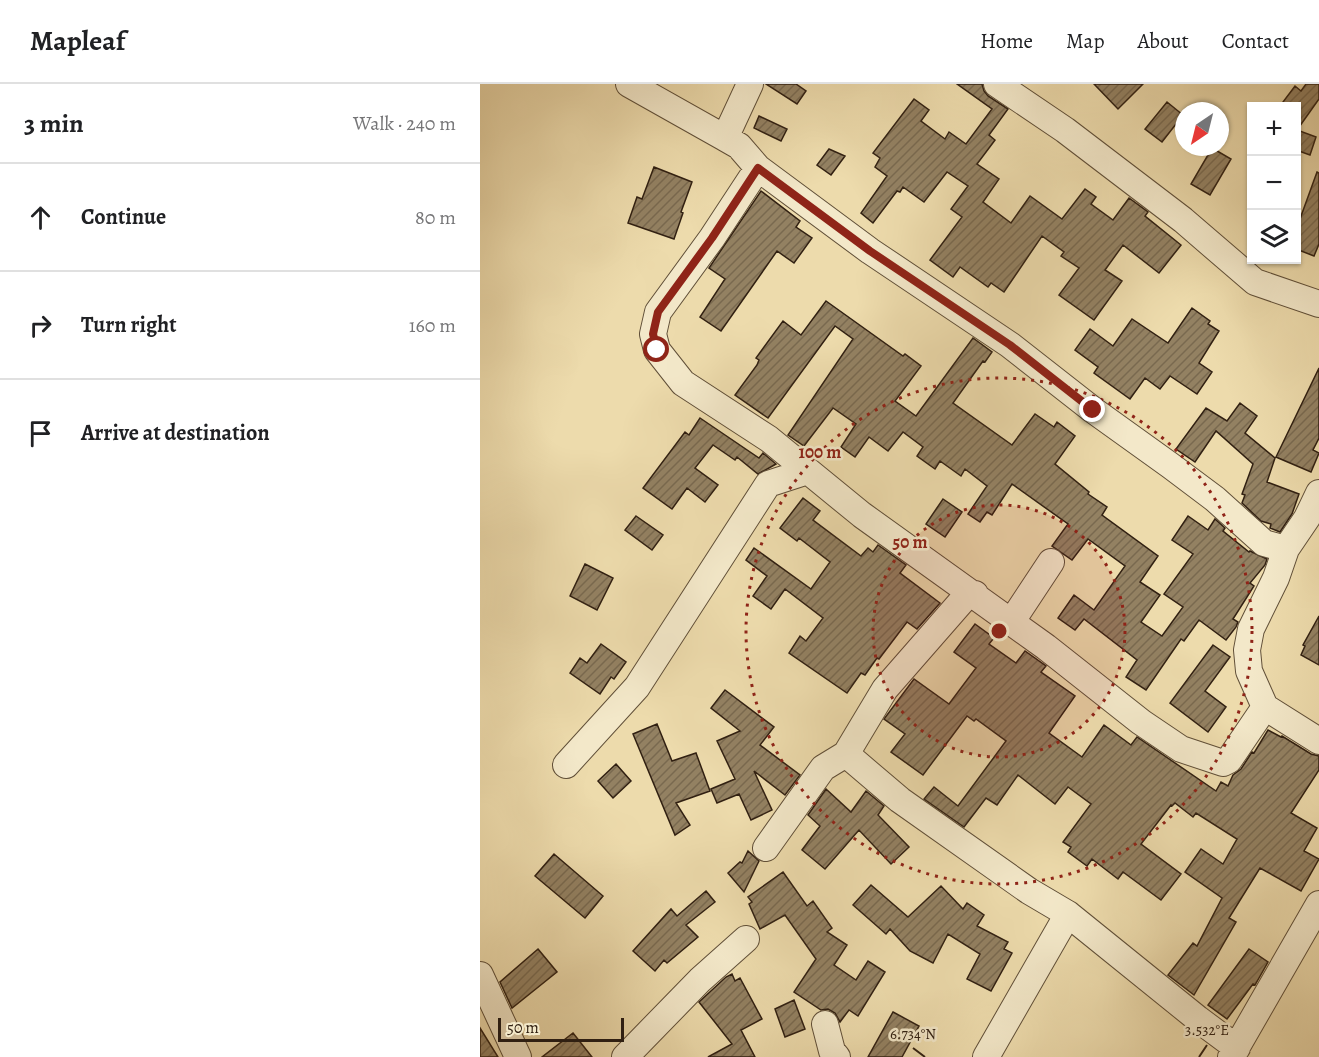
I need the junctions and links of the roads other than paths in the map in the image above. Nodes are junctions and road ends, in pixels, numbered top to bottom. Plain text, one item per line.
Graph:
1 (629, 84) edge
2 (750, 84) edge
3 (997, 84) edge
4 (725, 138) junction
5 (758, 168) junction
6 (1319, 304) edge
7 (808, 471) junction
8 (1319, 493) edge
9 (1286, 549) junction
10 (1051, 562) dead end
11 (975, 594) junction
12 (1012, 621) junction
13 (1265, 707) junction
14 (1319, 741) edge
15 (846, 754) junction
16 (566, 765) dead end
17 (766, 848) dead end
18 (1319, 904) edge
19 (1068, 914) junction
20 (746, 939) dead end
21 (480, 975) edge
22 (825, 1024) dead end
23 (1234, 1052) edge
24 (518, 1057) edge
25 (625, 1057) edge
26 (837, 1057) edge
27 (986, 1057) edge

1 - 4 street
2 - 4 street
3 - 6 street
4 - 5 street
5 - 7 street
5 - 9 street
7 - 11 street
7 - 16 street
8 - 9 street
9 - 13 street
10 - 12 street
11 - 12 street
11 - 15 street
12 - 13 street
13 - 14 street
15 - 17 street
15 - 19 street
18 - 23 street
19 - 23 street
19 - 27 street
20 - 25 street
21 - 24 street
22 - 26 street

